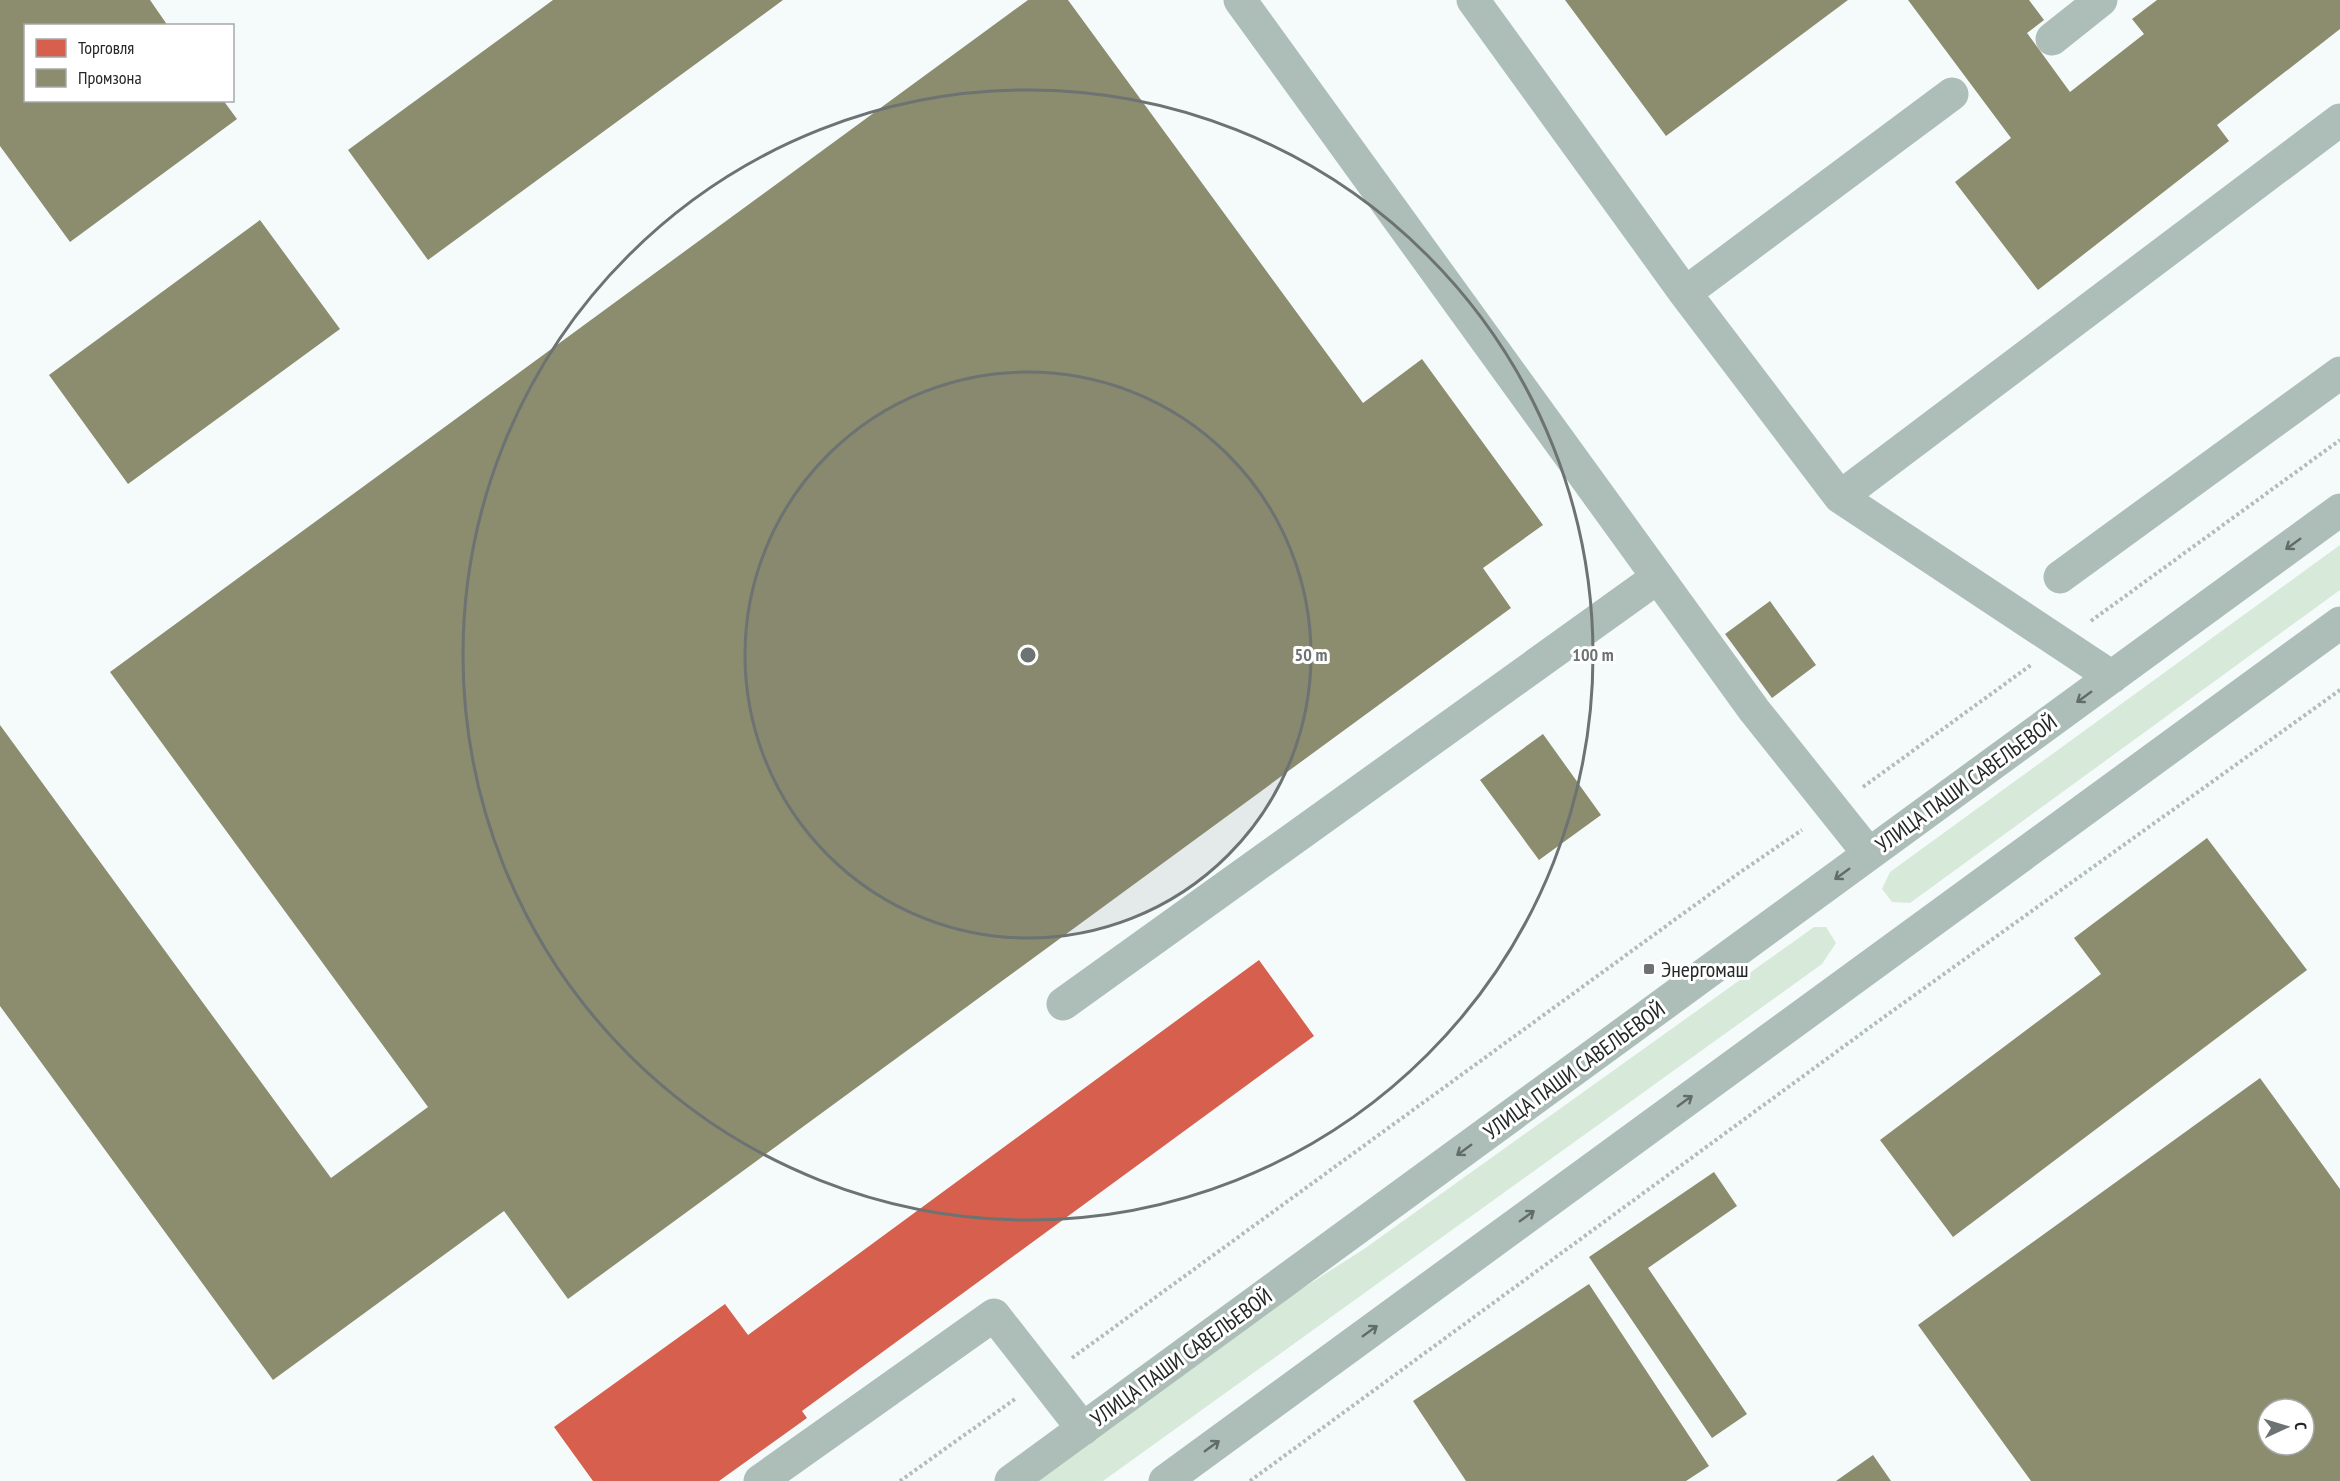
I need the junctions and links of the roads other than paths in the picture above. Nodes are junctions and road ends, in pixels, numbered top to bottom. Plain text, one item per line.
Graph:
1 (1240, 0) edge
2 (1473, 0) edge
3 (2101, 0) edge
4 (2052, 39) dead end
5 (1952, 94) dead end
6 (2340, 120) edge
7 (1685, 293) junction
8 (2340, 373) edge
9 (1840, 496) junction
10 (2340, 510) edge
11 (1658, 577) junction
12 (2060, 578) dead end
13 (2340, 623) edge
14 (2112, 677) junction
15 (1869, 854) junction
16 (1063, 1004) dead end
17 (1083, 1429) junction
18 (760, 1481) edge
19 (1011, 1481) edge
20 (1165, 1481) edge

1 - 11 street
2 - 7 street
3 - 4 street
5 - 7 street
6 - 9 street
7 - 9 street
8 - 12 street
9 - 14 street
10 -> 14 street, УЛИЦА ПАШИ САВЕЛЬЕВОЙ
11 - 15 street
11 - 16 street
20 -> 13 street
14 -> 15 street, УЛИЦА ПАШИ САВЕЛЬЕВОЙ
15 -> 17 street, УЛИЦА ПАШИ САВЕЛЬЕВОЙ
17 - 18 street
17 - 19 street, УЛИЦА ПАШИ САВЕЛЬЕВОЙ

